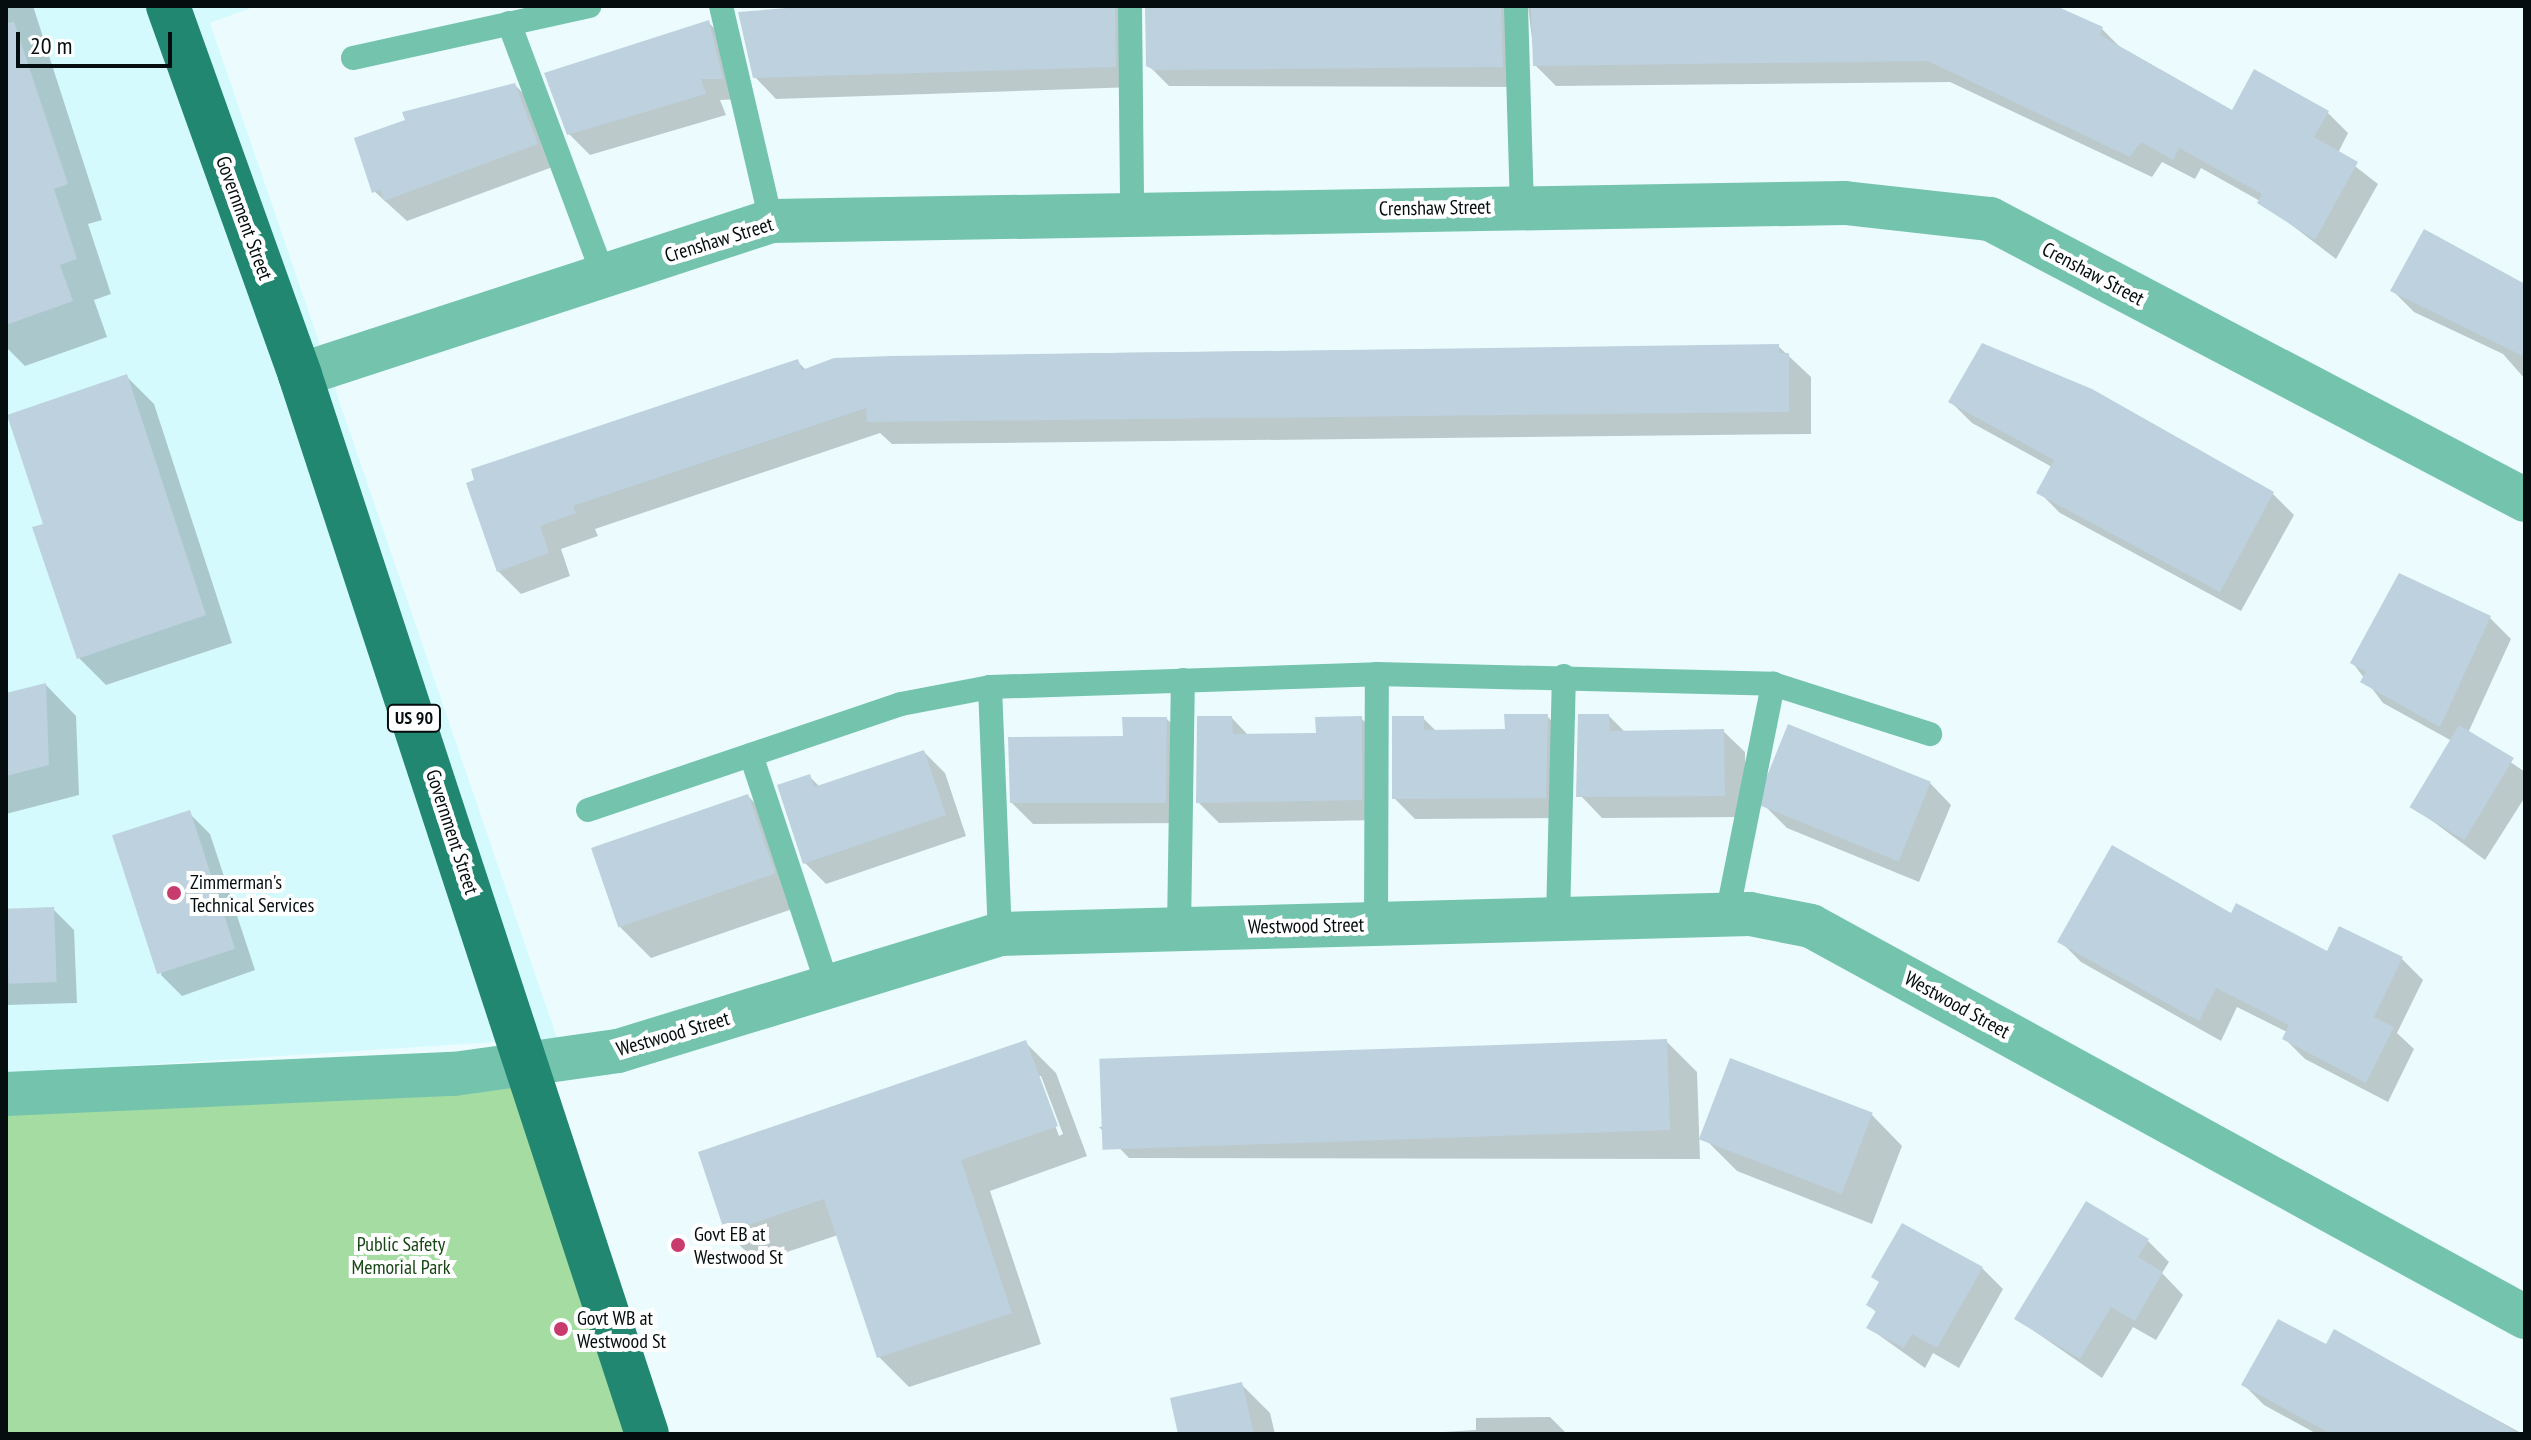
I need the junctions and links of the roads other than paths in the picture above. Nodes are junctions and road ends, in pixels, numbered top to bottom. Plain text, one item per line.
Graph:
1 (168, 6) edge
2 (589, 6) edge
3 (721, 6) edge
4 (1130, 6) edge
5 (1516, 6) edge
6 (509, 23) junction
7 (353, 58) dead end
8 (1522, 206) junction
9 (1132, 212) junction
10 (771, 221) junction
11 (604, 277) junction
12 (300, 375) junction
13 (2525, 500) edge
14 (1377, 674) junction
15 (1564, 676) junction
16 (1183, 680) junction
17 (1773, 684) junction
18 (990, 687) junction
19 (1930, 734) dead end
20 (751, 755) junction
21 (588, 810) dead end
22 (1727, 915) junction
23 (1558, 919) junction
24 (1376, 924) junction
25 (1179, 929) junction
26 (1000, 934) junction
27 (828, 987) junction
28 (529, 1064) junction
29 (6, 1094) edge
30 (2525, 1317) edge
31 (647, 1434) edge

1 - 12 main road, Government Street / US 90
2 - 6 lane
3 - 10 lane
4 - 9 lane
5 - 8 lane
6 - 7 lane
6 - 11 lane
8 - 9 street, Crenshaw Street
8 - 13 street, Crenshaw Street
9 - 10 street, Crenshaw Street
10 - 11 street, Crenshaw Street
11 - 12 street, Crenshaw Street
12 - 28 main road, Government Street / US 90
14 - 15 lane
14 - 16 lane
14 - 24 lane
15 - 17 lane
15 - 23 lane
16 - 18 lane
16 - 25 lane
17 - 19 lane
17 - 22 lane
18 - 20 lane
18 - 26 lane
20 - 21 lane
20 - 27 lane
22 - 23 street, Westwood Street
22 - 30 street, Westwood Street
23 - 24 street, Westwood Street
24 - 25 street, Westwood Street
25 - 26 street, Westwood Street
26 - 27 street, Westwood Street
27 - 28 street, Westwood Street
28 - 29 street, Westwood Street
28 - 31 main road, Government Street / US 90

